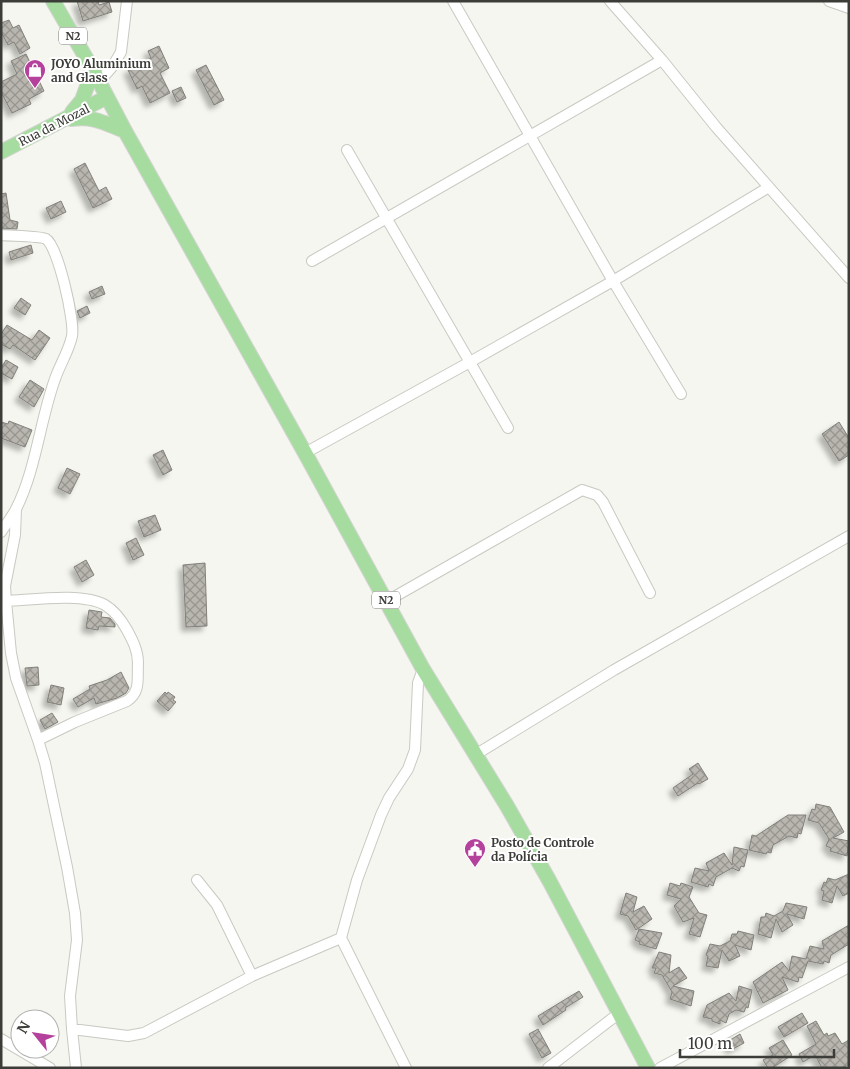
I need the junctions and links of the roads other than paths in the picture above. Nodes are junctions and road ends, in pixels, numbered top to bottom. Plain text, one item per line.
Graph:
1 (53, 1) edge
2 (127, 1) edge
3 (453, 1) edge
4 (610, 1) edge
5 (829, 1) edge
6 (849, 8) edge
7 (662, 60) junction
8 (96, 76) junction
9 (107, 97) junction
10 (64, 120) junction
11 (125, 131) junction
12 (530, 136) junction
13 (348, 150) dead end
14 (1, 152) edge
15 (769, 187) junction
16 (387, 218) junction
17 (1, 235) edge
18 (312, 261) dead end
19 (849, 278) edge
20 (613, 281) junction
21 (470, 362) junction
22 (681, 394) dead end
23 (508, 428) dead end
24 (305, 453) junction
25 (16, 509) junction
26 (1, 532) edge
27 (849, 536) edge
28 (650, 593) dead end
29 (6, 601) junction
30 (387, 601) junction
31 (423, 669) junction
32 (38, 740) junction
33 (475, 755) junction
34 (197, 880) dead end
35 (341, 938) junction
36 (849, 967) edge
37 (252, 976) junction
38 (618, 1014) junction
39 (72, 1029) junction
40 (1, 1039) edge
41 (50, 1068) edge
42 (76, 1068) edge
43 (406, 1068) edge
44 (548, 1068) edge
45 (648, 1068) edge
46 (660, 1068) edge

1 - 8 main road, N2
2 - 8 street
3 - 12 street
4 - 7 street
5 - 6 street
7 - 12 street
7 - 15 street
8 - 9 main road, N2
8 - 10 main road
9 - 10 main road, Rua da Mozal
9 - 11 main road, N2
10 - 11 main road
10 - 14 main road, Rua da Mozal
11 - 24 main road, N2
12 - 16 street
12 - 20 street
13 - 16 street
15 - 19 street
15 - 20 street
16 - 18 street
16 - 21 street
17 - 25 street
20 - 21 street
20 - 22 street
21 - 23 street
21 - 24 street
24 - 30 main road, N2
25 - 26 street
25 - 29 street
27 - 33 street
28 - 30 street
29 - 32 street
29 - 32 street
30 - 31 main road, N2
31 - 33 main road, N2
31 - 35 street
32 - 39 street
33 - 38 main road, N2
34 - 37 street
35 - 37 street
35 - 43 street
36 - 46 street
37 - 39 street
38 - 44 street
38 - 45 main road, N2
39 - 42 street
40 - 41 street

